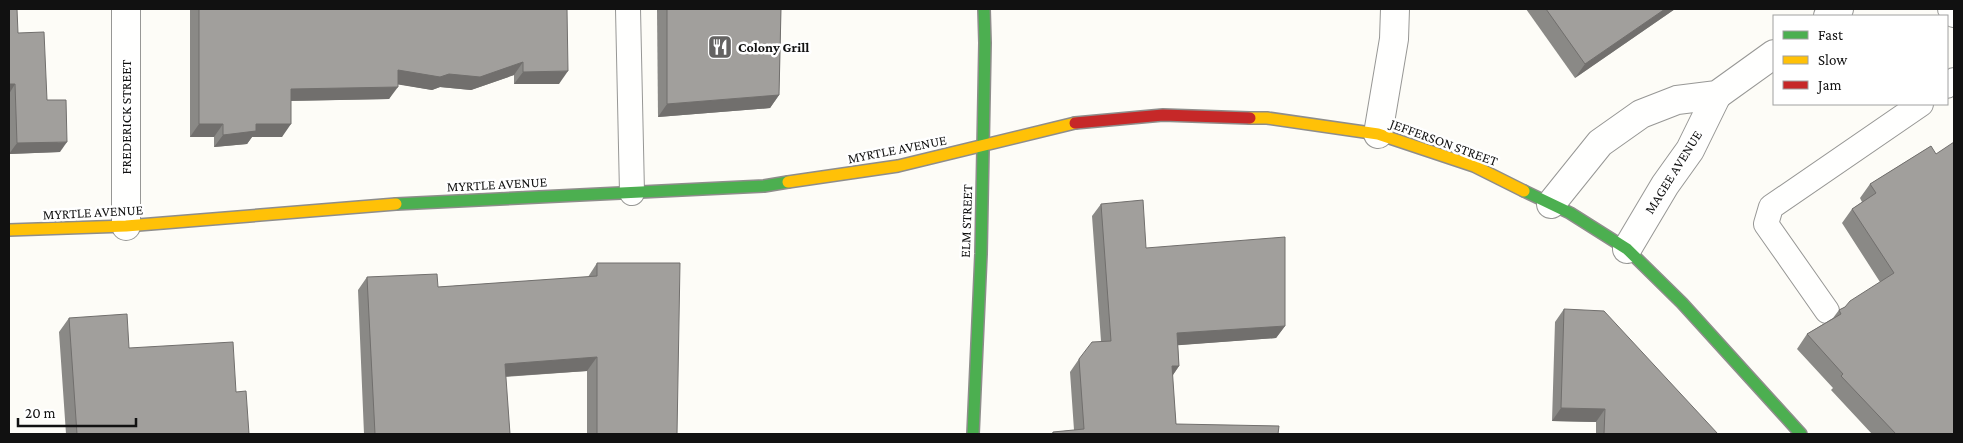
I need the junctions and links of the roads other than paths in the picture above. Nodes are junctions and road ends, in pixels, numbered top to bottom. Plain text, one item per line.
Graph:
1 (126, 9) edge
2 (628, 9) edge
3 (984, 9) edge
4 (1395, 9) edge
5 (1950, 9) edge
6 (1954, 15) edge
7 (1773, 55) edge
8 (1717, 94) junction
9 (1920, 105) edge
10 (1378, 134) junction
11 (984, 146) junction
12 (632, 193) junction
13 (1551, 204) junction
14 (126, 226) junction
15 (9, 230) edge
16 (1626, 249) junction
17 (1827, 311) dead end
18 (973, 434) edge
19 (1801, 434) edge

1 - 14 street, FREDERICK STREET
2 - 12 lane
3 - 11 street, ELM STREET
4 - 10 street
5 - 6 lane
7 - 8 street, MAGEE AVENUE
8 - 13 street, MAGEE AVENUE
8 - 16 street, MAGEE AVENUE
9 - 17 lane
10 - 11 street, JEFFERSON STREET
10 - 13 street, JEFFERSON STREET
11 - 12 street, MYRTLE AVENUE
11 - 18 street, ELM STREET
12 - 14 street, MYRTLE AVENUE
13 - 16 street, JEFFERSON STREET
14 - 15 street, MYRTLE AVENUE
16 - 19 street, JEFFERSON STREET

